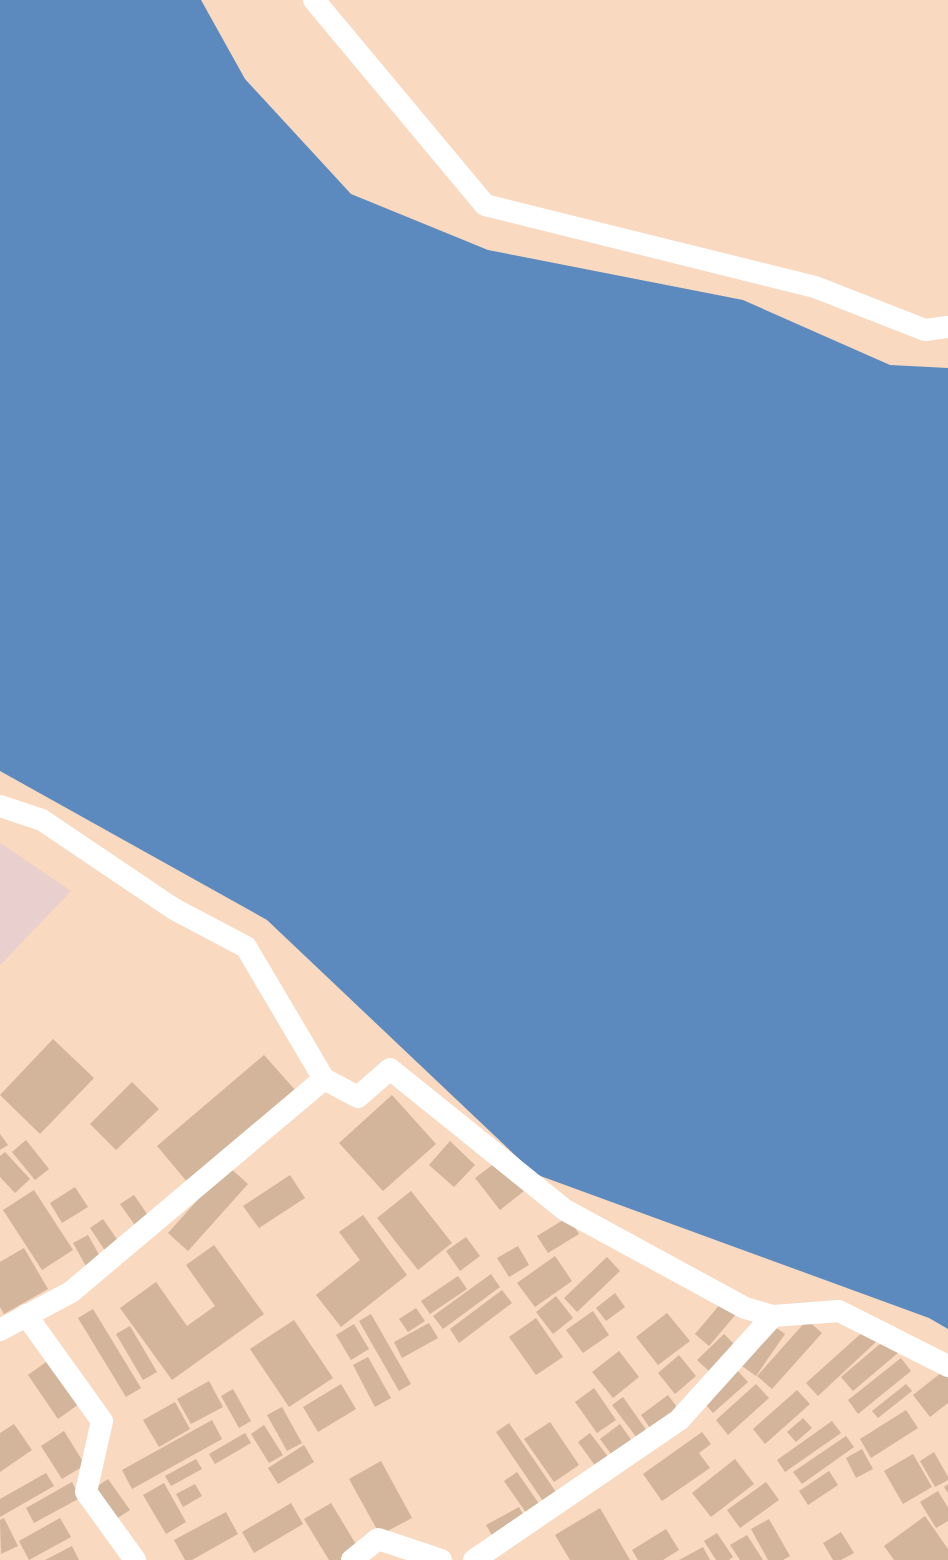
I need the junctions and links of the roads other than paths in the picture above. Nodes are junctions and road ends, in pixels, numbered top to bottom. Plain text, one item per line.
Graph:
1 (314, 0) edge
2 (948, 327) edge
3 (0, 806) edge
4 (324, 1079) junction
5 (26, 1315) junction
6 (773, 1316) junction
7 (0, 1330) edge
8 (948, 1366) edge
9 (134, 1560) edge
10 (352, 1560) edge
11 (441, 1560) edge
12 (474, 1560) edge

1 - 2 street
3 - 4 street
4 - 5 street
4 - 6 street
5 - 7 street
5 - 9 street
6 - 8 street
6 - 12 street
10 - 11 street

